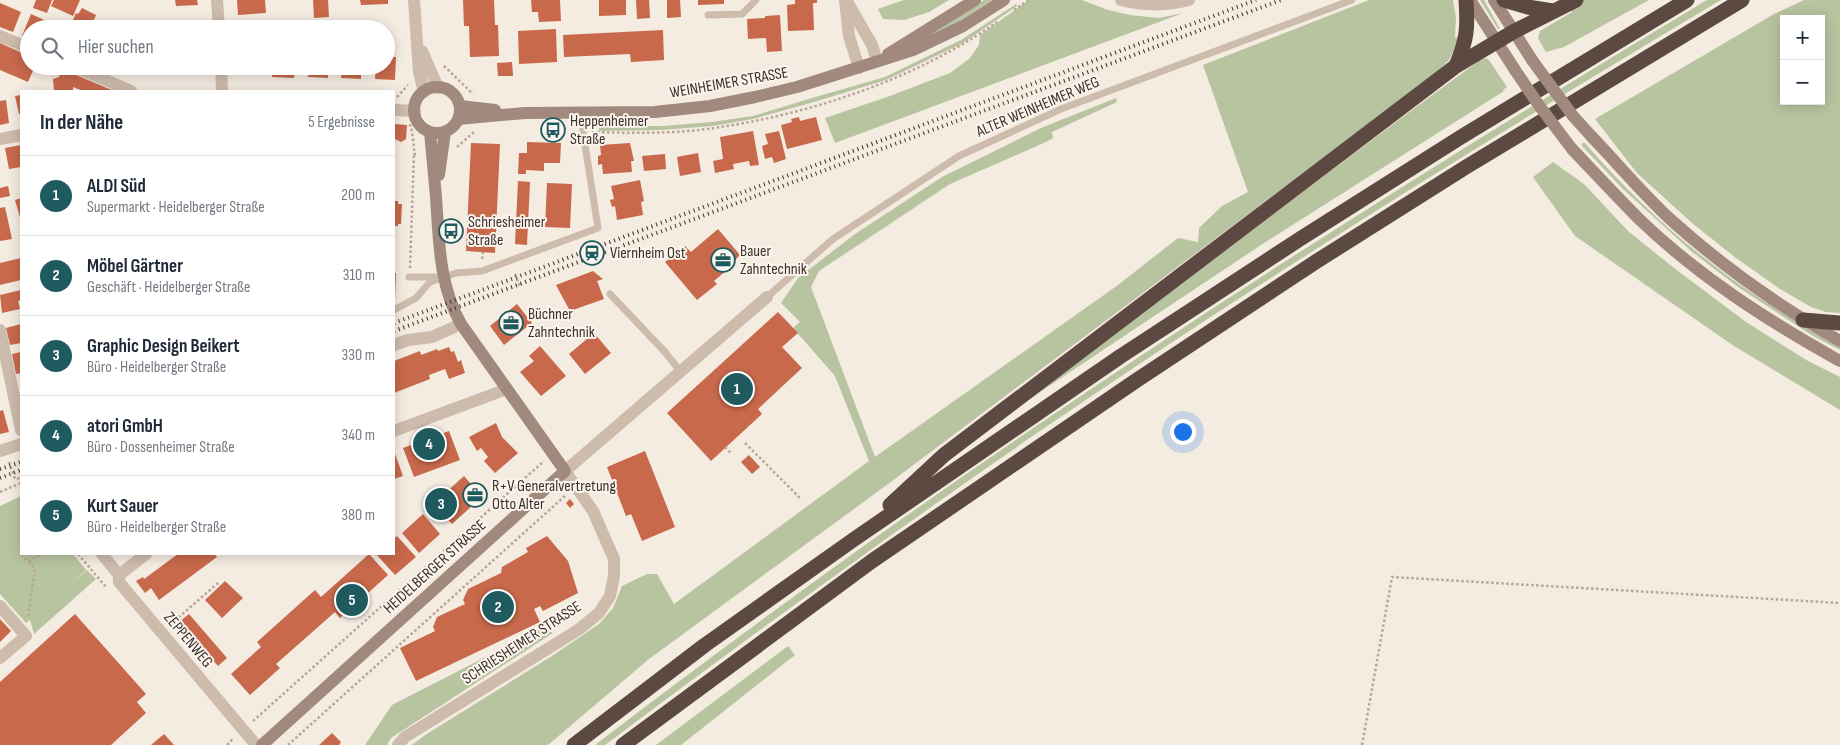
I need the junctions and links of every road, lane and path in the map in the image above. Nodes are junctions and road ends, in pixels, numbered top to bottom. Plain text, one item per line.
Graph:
1 (217, 0) edge
2 (414, 0) edge
3 (756, 0) edge
4 (846, 0) edge
5 (975, 0) edge
6 (1004, 0) edge
7 (1121, 0) edge
8 (1189, 0) edge
9 (1352, 0) edge
10 (1468, 0) edge
11 (1494, 0) edge
12 (1504, 0) edge
13 (1576, 0) edge
14 (1687, 0) edge
15 (1742, 0) edge
16 (1754, 0) edge
17 (1725, 10) junction
18 (1553, 11) junction
19 (708, 15) dead end
20 (218, 20) edge
21 (1513, 32) junction
22 (416, 35) junction
23 (0, 36) edge
24 (1496, 41) junction
25 (20, 44) edge
26 (877, 60) junction
27 (442, 64) dead end
28 (1456, 66) junction
29 (859, 68) junction
30 (94, 75) edge
31 (221, 75) edge
32 (412, 79) dead end
33 (438, 88) junction
34 (129, 90) edge
35 (222, 90) edge
36 (424, 92) junction
37 (473, 94) dead end
38 (395, 97) edge
39 (460, 106) junction
40 (395, 110) edge
41 (415, 111) junction
42 (525, 113) junction
43 (583, 114) junction
44 (458, 119) junction
45 (406, 121) dead end
46 (479, 130) dead end
47 (430, 132) junction
48 (445, 132) junction
49 (20, 135) edge
50 (0, 139) edge
51 (454, 150) dead end
52 (414, 154) junction
53 (420, 154) dead end
54 (436, 198) junction
55 (592, 246) dead end
56 (597, 258) dead end
57 (516, 274) dead end
58 (409, 277) joint
59 (444, 278) junction
60 (520, 287) dead end
61 (610, 294) dead end
62 (768, 297) joint
63 (395, 309) edge
64 (1803, 320) junction
65 (1840, 323) edge
66 (461, 324) junction
67 (0, 330) edge
68 (1840, 341) edge
69 (395, 345) edge
70 (1840, 361) edge
71 (680, 371) junction
72 (507, 389) junction
73 (20, 425) edge
74 (395, 431) edge
75 (744, 443) dead end
76 (20, 445) edge
77 (725, 447) dead end
78 (552, 454) junction
79 (732, 454) dead end
80 (1, 456) edge
81 (565, 471) junction
82 (20, 478) edge
83 (20, 483) edge
84 (576, 486) junction
85 (0, 492) edge
86 (801, 499) dead end
87 (853, 540) junction
88 (22, 555) edge
89 (38, 555) edge
90 (103, 555) edge
91 (145, 555) edge
92 (29, 562) junction
93 (119, 575) junction
94 (218, 583) dead end
95 (1840, 603) edge
96 (0, 606) edge
97 (161, 633) junction
98 (26, 636) junction
99 (0, 658) edge
100 (243, 730) junction
101 (227, 745) edge
102 (256, 745) edge
103 (262, 745) edge
104 (288, 745) edge
105 (398, 745) edge
106 (574, 745) edge
107 (623, 745) edge
108 (1362, 745) edge

1 - 20 street
2 - 22 street
3 - 19 lane
4 - 26 street
4 - 29 street
5 - 26 street, WEINHEIMER STRASSE
6 - 26 street, WEINHEIMER STRASSE
7 - 8 street
9 - 62 lane, ALTER WEINHEIMER WEG
10 - 24 street
10 - 28 highway
11 - 21 street
12 - 18 highway
13 - 18 highway
14 - 87 highway
15 - 17 highway
16 - 17 highway
17 - 107 highway
18 - 21 highway
21 - 24 highway
21 - 64 street, bridge
22 - 33 street
22 - 36 street
23 - 25 street
24 - 28 highway
24 - 70 street, bridge
26 - 29 street, WEINHEIMER STRASSE
27 - 37 path
28 - 87 highway
29 - 43 street, WEINHEIMER STRASSE
30 - 34 street
31 - 35 street
32 - 38 path
33 - 36 street
33 - 39 street
36 - 41 street
39 - 42 street, WEINHEIMER STRASSE
39 - 44 street
40 - 41 street
41 - 47 street
42 - 43 street, WEINHEIMER STRASSE
42 - 44 street, WEINHEIMER STRASSE
43 - 59 lane
44 - 48 street
45 - 52 path
46 - 51 path
47 - 48 street
47 - 54 street, SCHRIESHEIMER STRASSE
48 - 54 street, SCHRIESHEIMER STRASSE
49 - 50 street
52 - 53 path
52 - 58 path
54 - 59 street, SCHRIESHEIMER STRASSE
55 - 56 path
57 - 60 path
58 - 59 lane
59 - 63 lane
59 - 66 street, SCHRIESHEIMER STRASSE
61 - 71 lane
62 - 71 street, HEIDELBERGER STRASSE
64 - 65 highway
64 - 68 street
66 - 69 street
66 - 72 street, SCHRIESHEIMER STRASSE
67 - 73 street
71 - 81 street, HEIDELBERGER STRASSE
72 - 74 street
72 - 78 street, SCHRIESHEIMER STRASSE
75 - 86 path
76 - 80 street
77 - 79 path
78 - 81 street, SCHRIESHEIMER STRASSE
78 - 100 path
80 - 82 path
81 - 84 street, SCHRIESHEIMER STRASSE
81 - 103 street, HEIDELBERGER STRASSE
83 - 85 path
84 - 104 path
84 - 105 street, SCHRIESHEIMER STRASSE
87 - 106 highway
88 - 92 path
89 - 92 path
90 - 93 street, ZEPPENWEG
91 - 93 street
92 - 98 path
93 - 97 street, ZEPPENWEG
94 - 97 path
95 - 108 path
96 - 98 street
97 - 100 street, ZEPPENWEG
98 - 99 street
100 - 101 path
100 - 102 street, ZEPPENWEG

